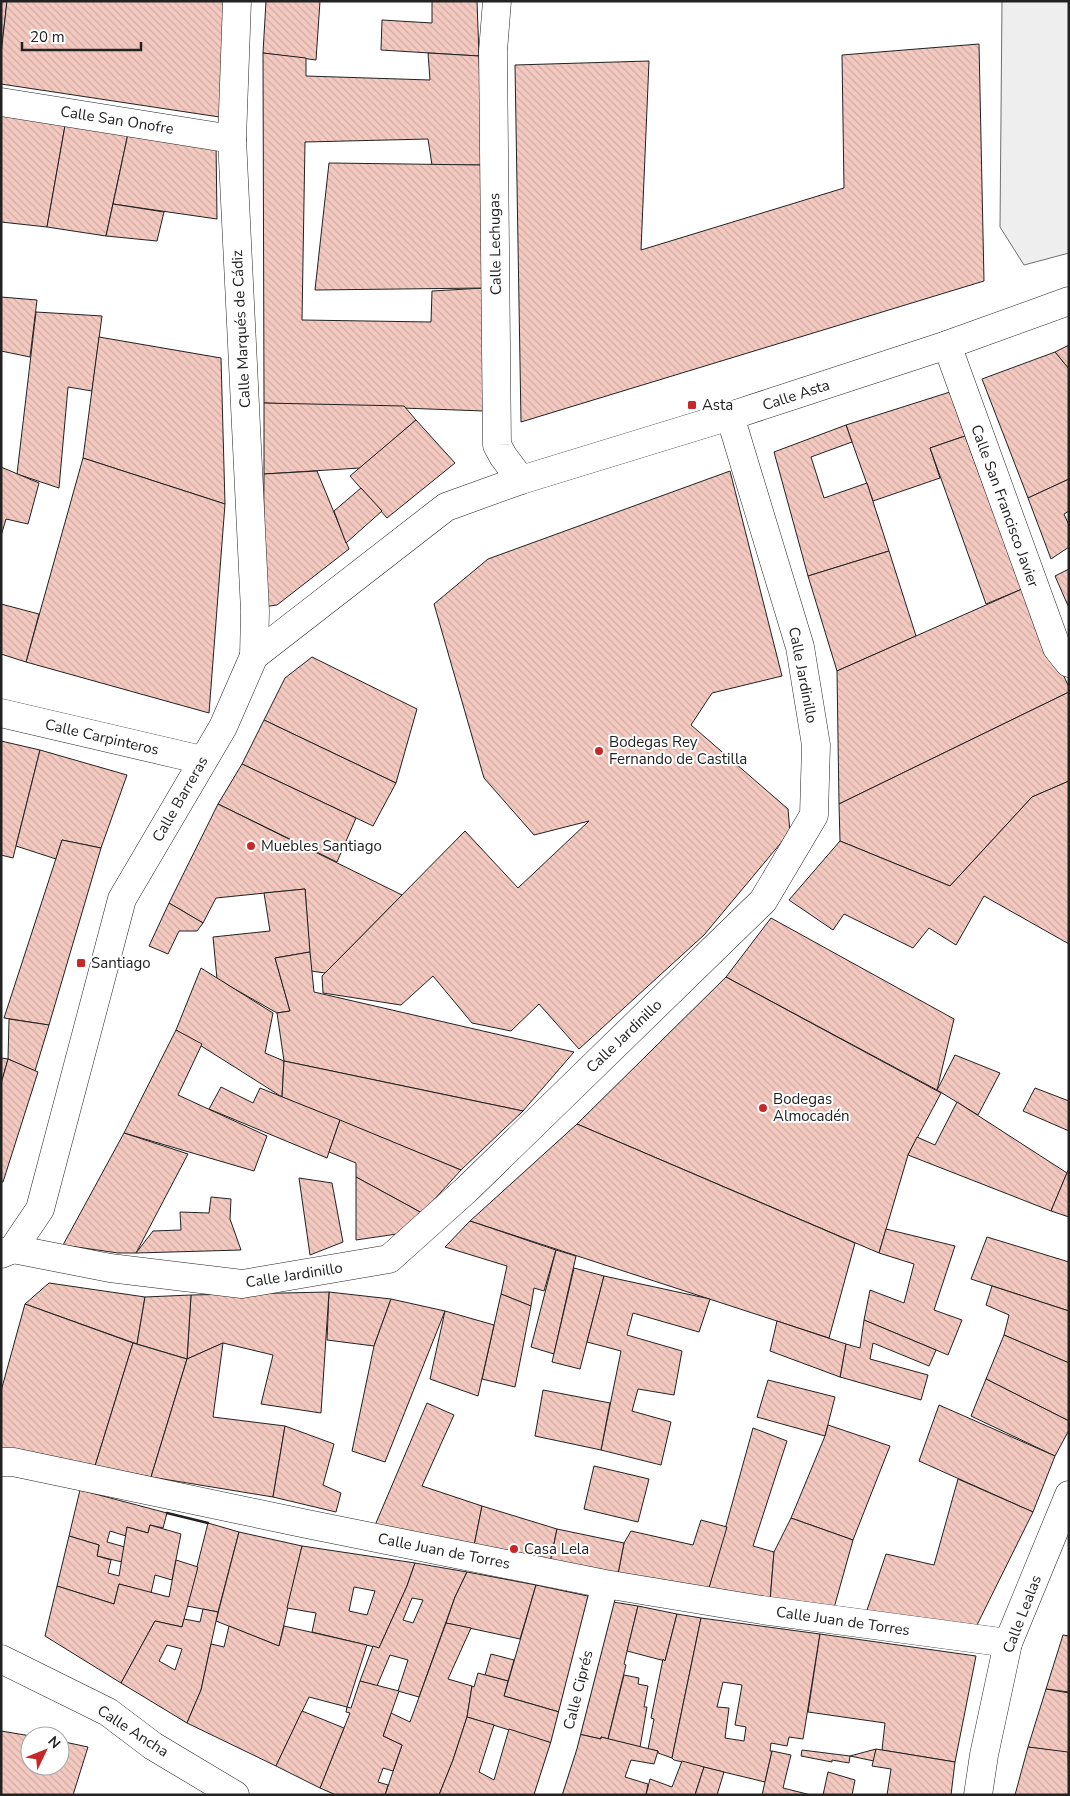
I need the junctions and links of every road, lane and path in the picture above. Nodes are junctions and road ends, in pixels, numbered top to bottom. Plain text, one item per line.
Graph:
1 (237, 1) edge
2 (496, 1) edge
3 (1, 102) edge
4 (232, 139) junction
5 (1069, 301) edge
6 (947, 345) junction
7 (730, 416) junction
8 (521, 480) junction
9 (254, 656) junction
10 (1069, 663) edge
11 (1, 713) edge
12 (202, 760) junction
13 (7, 1251) edge
14 (1, 1462) edge
15 (1069, 1495) edge
16 (606, 1584) junction
17 (1008, 1643) junction
18 (1, 1659) edge
19 (235, 1795) edge
20 (548, 1795) edge
21 (978, 1795) edge

1 - 4 street, Calle Marqués de Cádiz
2 - 8 street, Calle Lechugas
3 - 4 street, Calle San Onofre
4 - 9 street, Calle Marqués de Cádiz
5 - 6 street, Calle Asta
6 - 7 street, Calle Asta
6 - 10 street, Calle San Francisco Javier
7 - 8 street, Calle Asta
7 - 13 street, Calle Jardinillo
8 - 9 street, Calle Barreras
9 - 12 street, Calle Barreras
11 - 12 street, Calle Carpinteros
12 - 13 street, Calle Barreras
14 - 16 street, Calle Juan de Torres
15 - 17 street, Calle Lealas
16 - 17 street, Calle Juan de Torres
16 - 20 street, Calle Ciprés
17 - 21 street, Calle Lealas
18 - 19 street, Calle Ancha

